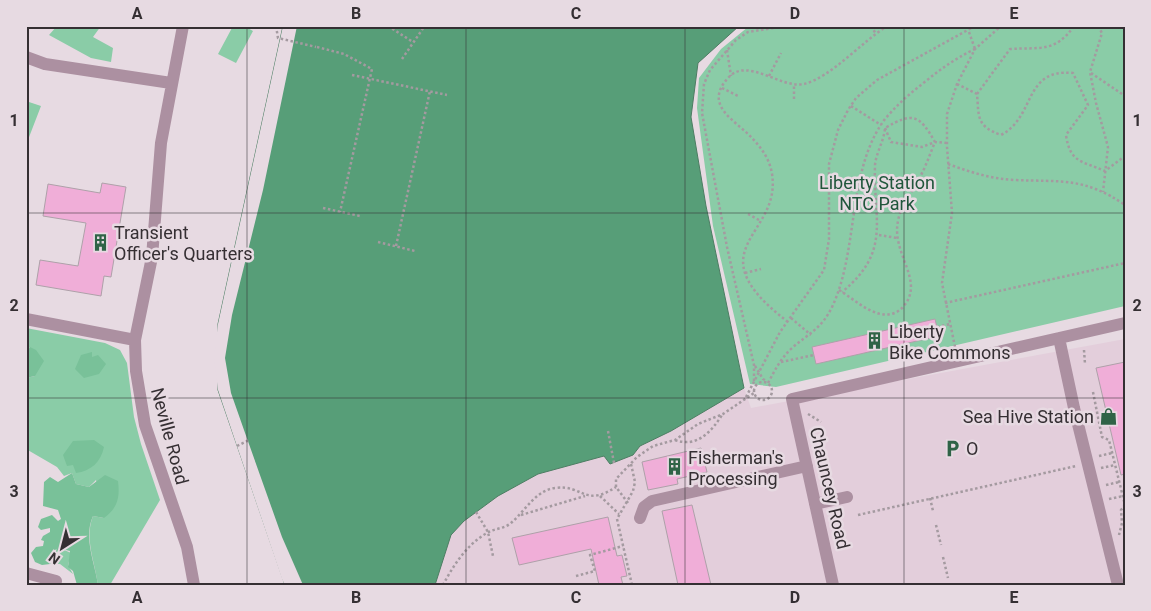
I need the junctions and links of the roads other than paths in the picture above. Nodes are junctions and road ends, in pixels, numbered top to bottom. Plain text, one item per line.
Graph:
1 (183, 26) edge
2 (26, 57) edge
3 (171, 83) junction
4 (26, 319) edge
5 (1125, 323) edge
6 (1059, 338) junction
7 (135, 340) junction
8 (807, 466) junction
9 (847, 497) dead end
10 (815, 504) junction
11 (640, 518) dead end
12 (26, 573) edge
13 (56, 582) dead end
14 (194, 585) edge
15 (833, 585) edge
16 (1118, 585) edge

1 - 3 street, Neville Road
2 - 3 street
3 - 7 street, Neville Road
4 - 7 street
5 - 6 street
6 - 8 street, Chauncey Road
6 - 16 street
7 - 14 street, Neville Road
8 - 10 street, Chauncey Road
8 - 11 street
9 - 10 street
10 - 15 street, Chauncey Road
12 - 13 street

